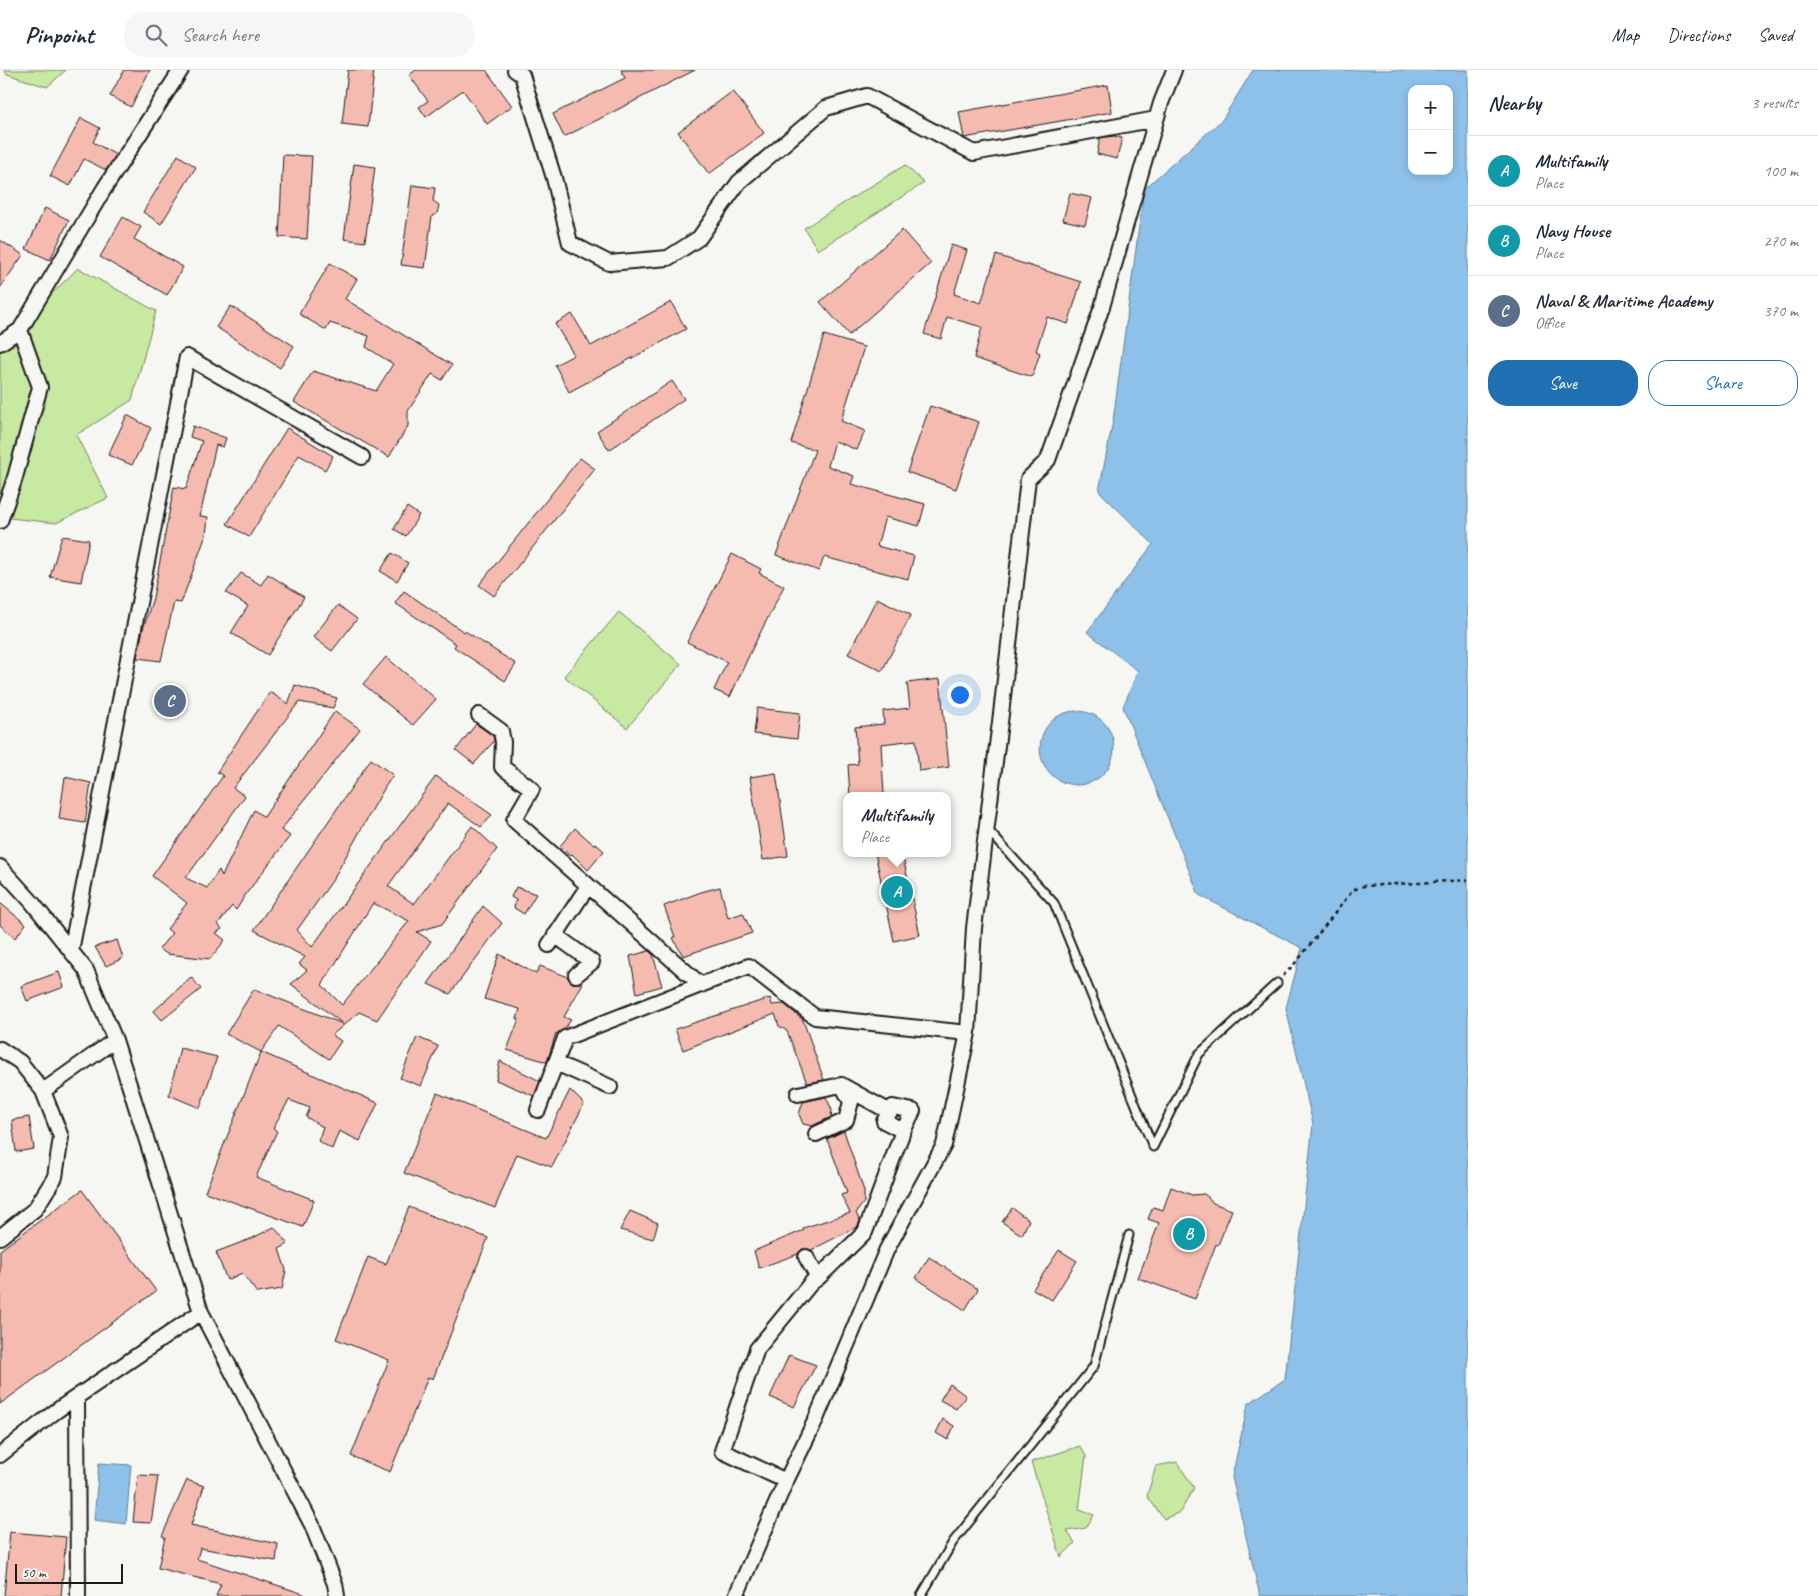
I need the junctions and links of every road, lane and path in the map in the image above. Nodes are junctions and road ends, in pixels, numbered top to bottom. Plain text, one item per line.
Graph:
1 (181, 70) edge
2 (515, 70) edge
3 (1174, 70) edge
4 (1156, 119) junction
5 (20, 330) junction
6 (0, 344) edge
7 (362, 457) dead end
8 (0, 521) edge
9 (479, 716) dead end
10 (986, 828) junction
11 (0, 867) edge
12 (1468, 880) edge
13 (588, 886) junction
14 (71, 951) junction
15 (576, 975) dead end
16 (1277, 983) joint
17 (701, 985) junction
18 (968, 1033) junction
19 (116, 1040) junction
20 (0, 1049) edge
21 (556, 1062) junction
22 (841, 1084) junction
23 (610, 1087) dead end
24 (42, 1091) junction
25 (798, 1094) dead end
26 (538, 1110) dead end
27 (890, 1112) junction
28 (902, 1131) junction
29 (816, 1134) dead end
30 (1128, 1236) dead end
31 (0, 1237) edge
32 (806, 1257) dead end
33 (818, 1278) junction
34 (201, 1312) junction
35 (77, 1397) junction
36 (0, 1455) edge
37 (786, 1482) junction
38 (78, 1596) edge
39 (337, 1596) edge
40 (736, 1596) edge
41 (921, 1596) edge

1 - 5 street
2 - 4 street
3 - 4 street
4 - 10 street
5 - 6 street
5 - 8 street
7 - 14 street
9 - 13 street
10 - 16 lane
10 - 18 street
11 - 14 street
12 - 16 path
13 - 15 street
13 - 17 street
14 - 19 street
17 - 18 street
17 - 21 street
18 - 37 street
19 - 24 street
19 - 34 street
20 - 24 street
21 - 23 street
21 - 26 street
22 - 25 street
22 - 27 street
22 - 29 street
24 - 31 street
27 - 28 street
27 - 28 street
28 - 33 street
30 - 41 lane
32 - 33 street
33 - 37 street
34 - 35 street
34 - 39 street
35 - 36 street
35 - 38 street
37 - 40 street

